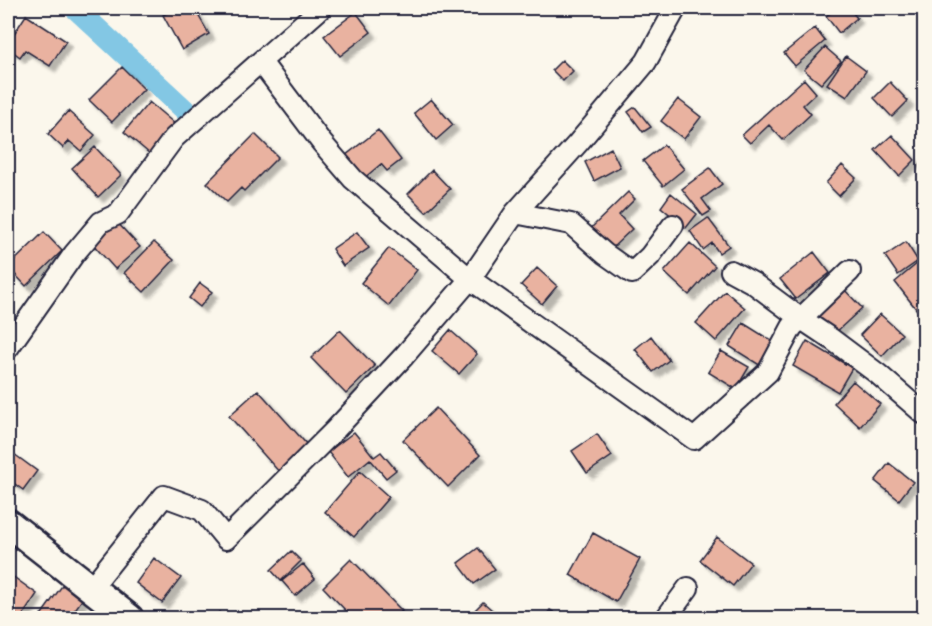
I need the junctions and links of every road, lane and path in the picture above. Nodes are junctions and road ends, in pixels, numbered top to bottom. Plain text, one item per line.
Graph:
1 (321, 8) edge
2 (676, 8) edge
3 (261, 62) junction
4 (515, 213) junction
5 (673, 225) dead end
6 (731, 271) dead end
7 (850, 271) dead end
8 (470, 279) junction
9 (800, 318) junction
10 (8, 348) edge
11 (924, 414) edge
12 (8, 523) edge
13 (91, 588) junction
14 (688, 588) dead end
15 (129, 618) edge
16 (666, 618) edge

1 - 3 street
2 - 4 street
3 - 8 street
3 - 10 street
4 - 5 street
4 - 8 street
6 - 9 street
7 - 9 street
8 - 9 street
8 - 13 street
9 - 11 street
12 - 13 street
13 - 15 street
14 - 16 street

